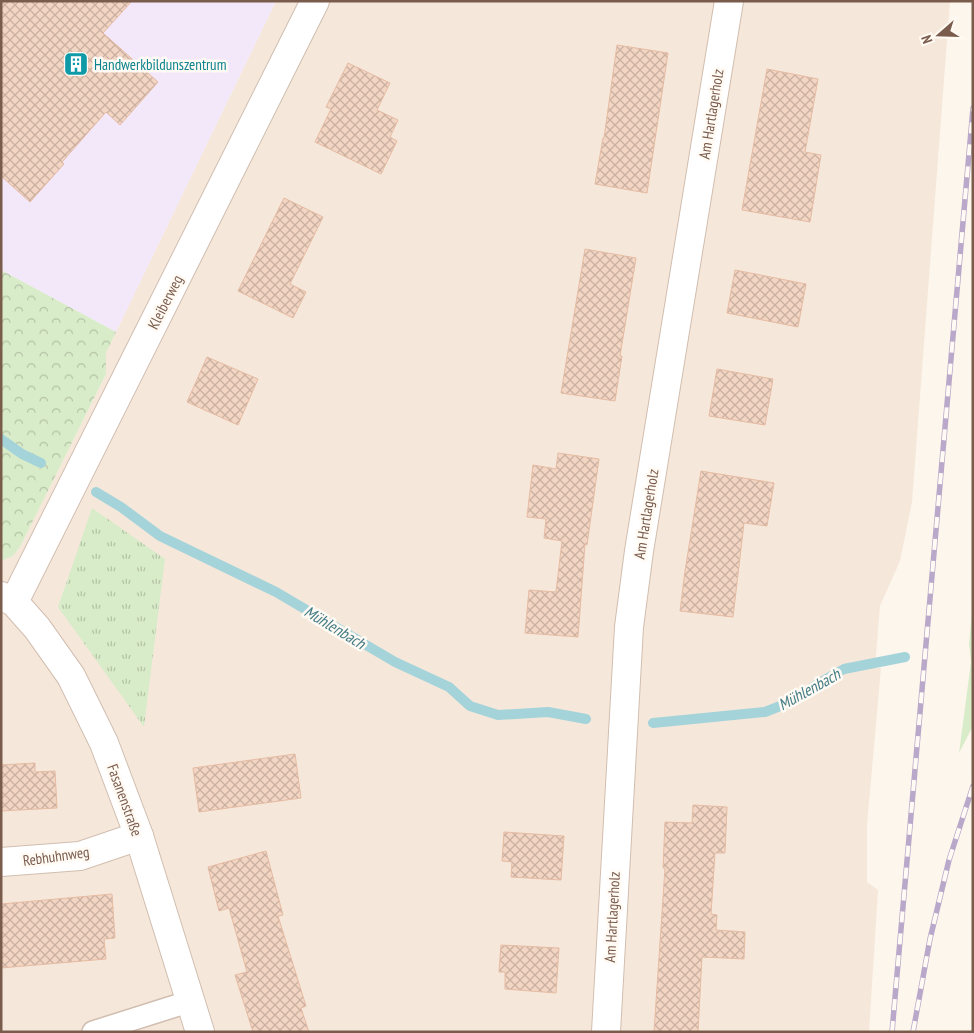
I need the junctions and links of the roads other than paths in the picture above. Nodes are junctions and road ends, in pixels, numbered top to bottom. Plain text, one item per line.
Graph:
1 (315, 1) edge
2 (729, 1) edge
3 (7, 599) edge
4 (139, 836) junction
5 (1, 862) edge
6 (191, 1001) junction
7 (93, 1032) edge
8 (200, 1032) edge
9 (606, 1032) edge

1 - 3 street, Kleiberweg
2 - 9 street, Am Hartlagerholz
3 - 4 street, Fasanenstraße
4 - 5 street, Rebhuhnweg
4 - 6 street, Fasanenstraße
6 - 7 lane
6 - 8 street, Fasanenstraße

